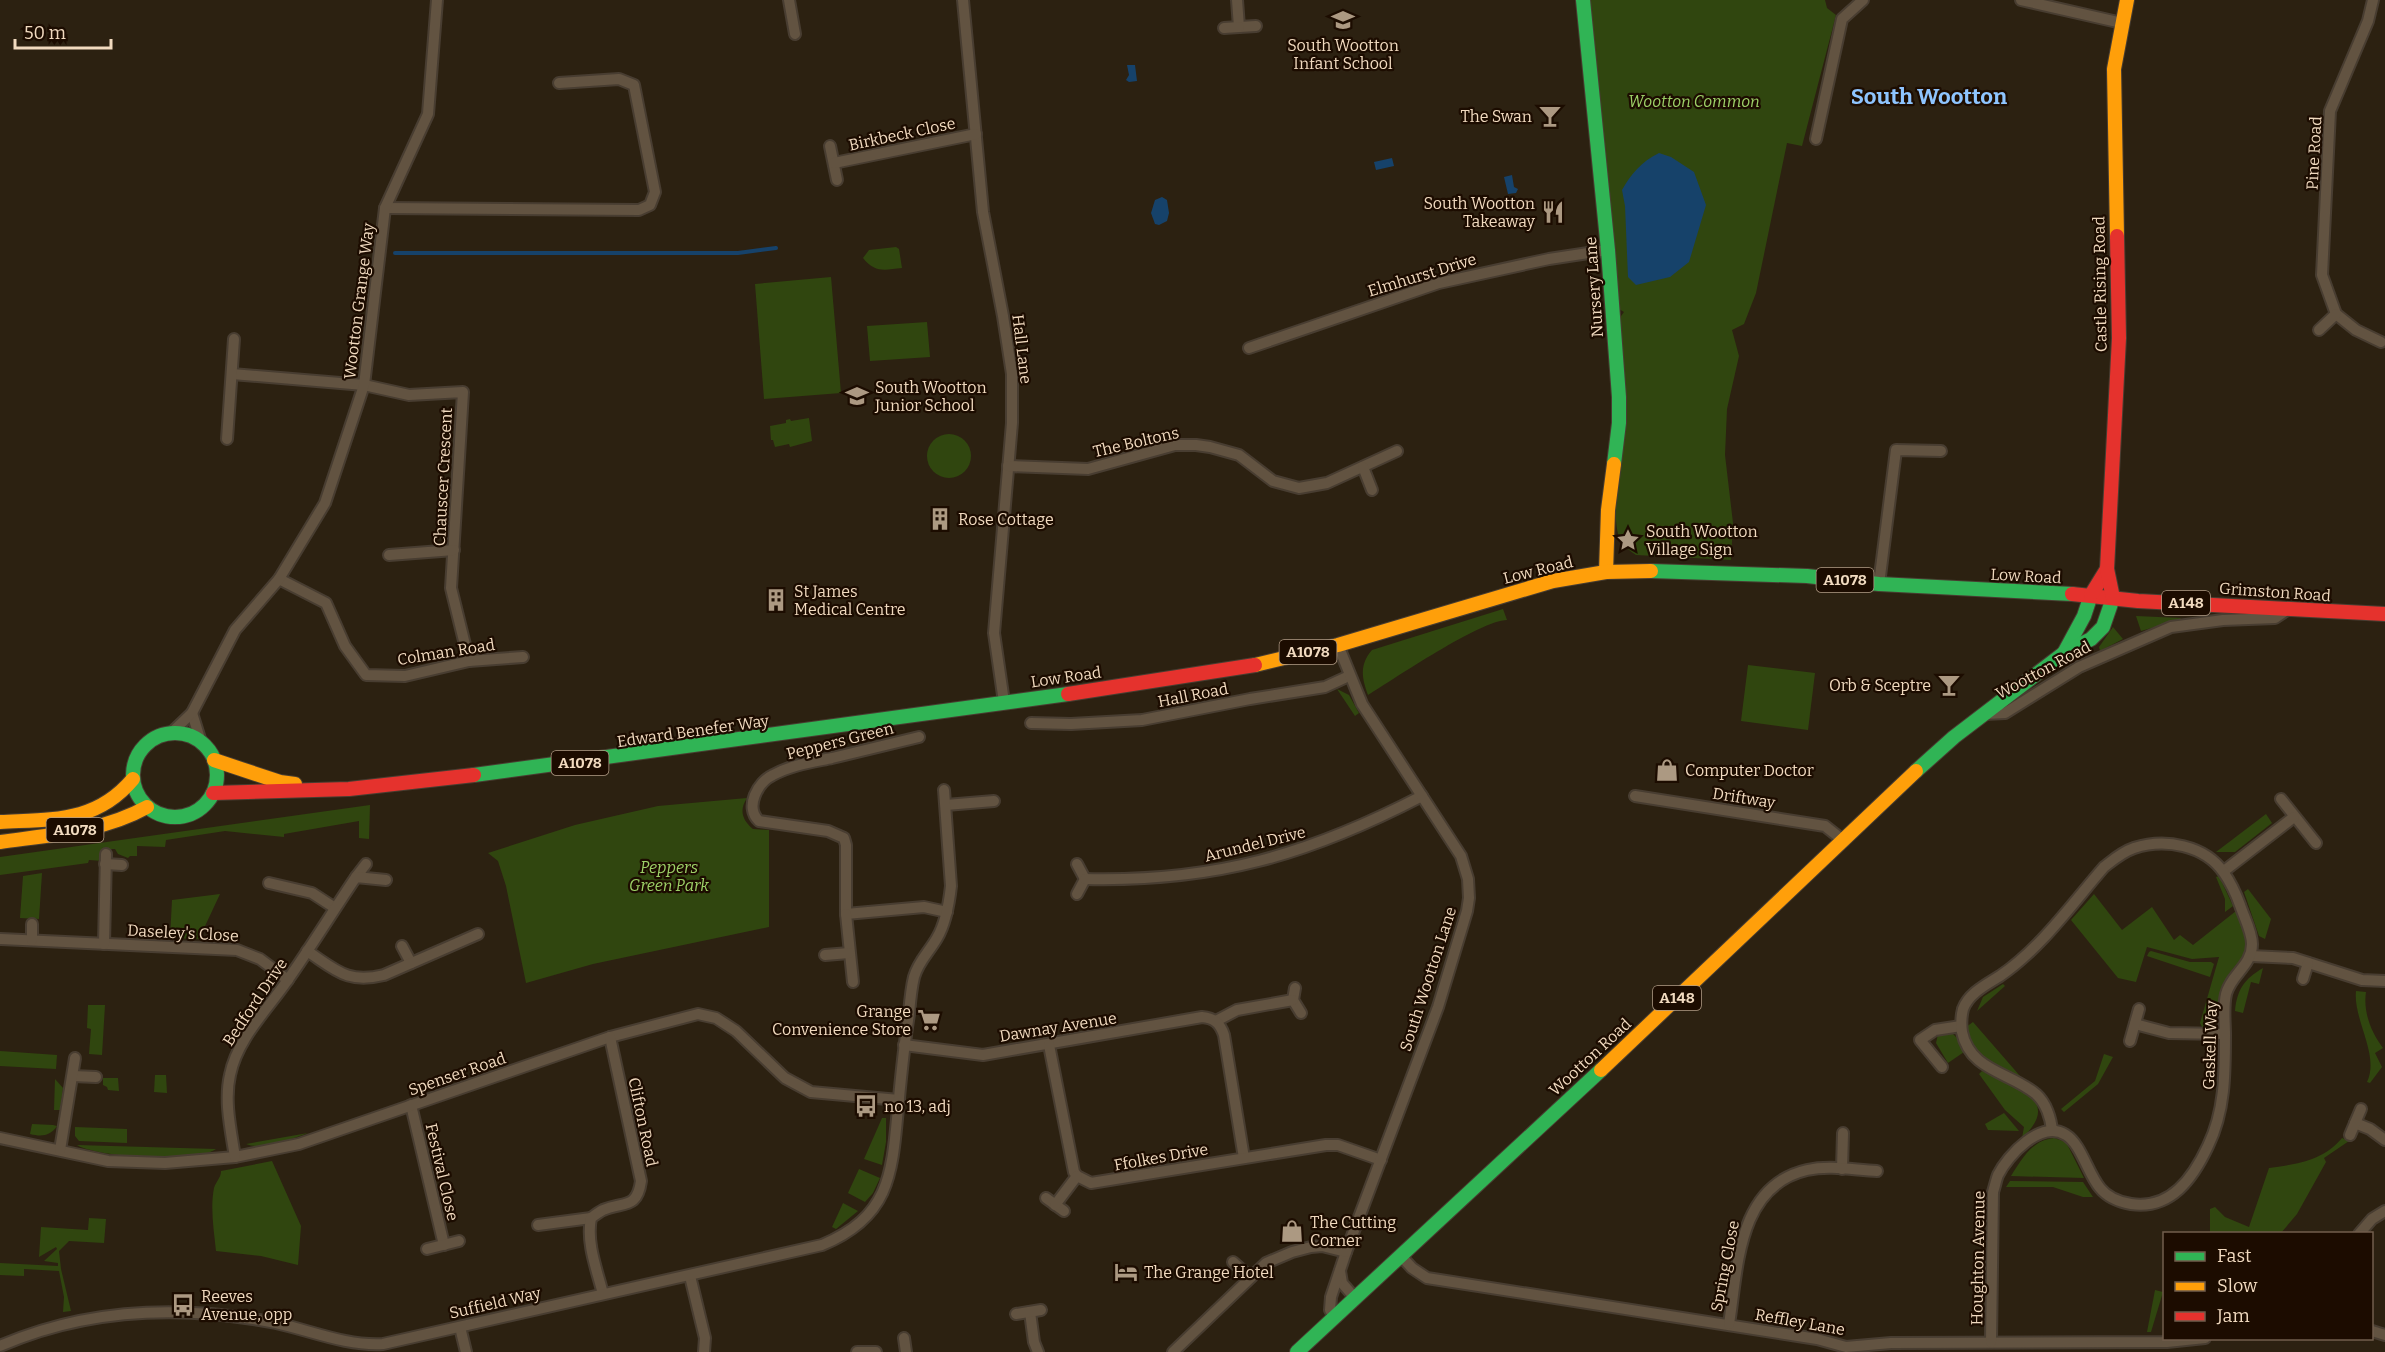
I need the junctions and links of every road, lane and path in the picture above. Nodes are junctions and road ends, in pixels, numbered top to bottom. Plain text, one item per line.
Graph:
1 (437, 0) edge
2 (789, 0) edge
3 (963, 0) edge
4 (1238, 0) edge
5 (1583, 0) edge
6 (1863, 0) edge
7 (2021, 0) edge
8 (2127, 0) edge
9 (2373, 0) edge
10 (2122, 23) junction
11 (1256, 26) dead end
12 (1239, 27) junction
13 (1224, 28) dead end
14 (795, 34) dead end
15 (559, 83) dead end
16 (976, 134) junction
17 (1816, 139) dead end
18 (830, 146) dead end
19 (834, 163) junction
20 (837, 180) dead end
21 (385, 208) junction
22 (1608, 250) junction
23 (2336, 314) junction
24 (2319, 330) dead end
25 (234, 339) dead end
26 (2381, 342) dead end
27 (1249, 348) dead end
28 (232, 374) junction
29 (364, 385) junction
30 (227, 439) dead end
31 (1397, 451) dead end
32 (1941, 451) dead end
33 (1008, 466) junction
34 (1363, 467) junction
35 (1372, 490) dead end
36 (454, 550) junction
37 (390, 555) dead end
38 (2107, 569) junction
39 (1606, 572) junction
40 (279, 579) junction
41 (1879, 584) junction
42 (2091, 595) junction
43 (2113, 598) junction
44 (2288, 609) junction
45 (2385, 614) edge
46 (1338, 645) junction
47 (2064, 653) junction
48 (522, 657) dead end
49 (469, 661) junction
50 (1349, 676) junction
51 (1004, 702) junction
52 (192, 713) junction
53 (1984, 714) junction
54 (1031, 723) dead end
55 (170, 734) junction
56 (919, 737) dead end
57 (201, 742) junction
58 (214, 760) junction
59 (133, 779) junction
60 (350, 789) junction
61 (944, 790) dead end
62 (213, 794) junction
63 (1422, 796) junction
64 (1635, 796) dead end
65 (2281, 799) dead end
66 (994, 801) dead end
67 (946, 806) junction
68 (147, 807) junction
69 (2294, 817) junction
70 (0, 822) edge
71 (1844, 841) junction
72 (0, 842) edge
73 (2316, 843) dead end
74 (366, 864) dead end
75 (1077, 864) dead end
76 (122, 865) dead end
77 (2224, 872) junction
78 (356, 877) junction
79 (1085, 879) junction
80 (386, 880) dead end
81 (269, 883) dead end
82 (1077, 894) dead end
83 (335, 908) junction
84 (947, 912) junction
85 (846, 914) junction
86 (32, 924) dead end
87 (478, 934) dead end
88 (1, 939) edge
89 (32, 940) junction
90 (104, 944) junction
91 (402, 946) dead end
92 (307, 951) junction
93 (849, 952) junction
94 (825, 956) dead end
95 (2251, 956) junction
96 (411, 963) junction
97 (2308, 963) junction
98 (2303, 979) dead end
99 (288, 980) junction
100 (2385, 981) edge
101 (853, 982) dead end
102 (1295, 988) dead end
103 (1293, 1000) junction
104 (2139, 1008) dead end
105 (1301, 1013) dead end
106 (1216, 1021) junction
107 (2135, 1024) junction
108 (1961, 1026) junction
109 (1912, 1031) dead end
110 (2225, 1034) junction
111 (610, 1037) junction
112 (1920, 1040) junction
113 (2130, 1041) dead end
114 (1049, 1045) junction
115 (904, 1046) junction
116 (75, 1058) dead end
117 (1942, 1067) dead end
118 (73, 1076) junction
119 (96, 1077) dead end
120 (898, 1100) junction
121 (411, 1105) junction
122 (2361, 1109) dead end
123 (2355, 1123) junction
124 (2052, 1131) junction
125 (1843, 1133) dead end
126 (2350, 1135) dead end
127 (0, 1138) edge
128 (2385, 1140) edge
129 (60, 1150) junction
130 (236, 1158) junction
131 (1244, 1158) junction
132 (1382, 1160) junction
133 (1842, 1169) junction
134 (1877, 1171) dead end
135 (1077, 1176) junction
136 (1055, 1205) dead end
137 (2385, 1211) edge
138 (591, 1218) junction
139 (538, 1225) dead end
140 (2360, 1232) edge
141 (459, 1242) dead end
142 (444, 1245) junction
143 (427, 1249) dead end
144 (1346, 1252) junction
145 (1401, 1256) junction
146 (1233, 1262) dead end
147 (1340, 1271) junction
148 (690, 1276) junction
149 (1250, 1277) junction
150 (603, 1294) junction
151 (1355, 1298) junction
152 (1041, 1310) dead end
153 (1030, 1312) junction
154 (1016, 1314) dead end
155 (1335, 1317) junction
156 (1729, 1324) junction
157 (460, 1327) junction
158 (904, 1338) dead end
159 (2186, 1340) edge
160 (1991, 1342) junction
161 (0, 1346) edge
162 (1846, 1349) edge
163 (466, 1352) edge
164 (704, 1352) edge
165 (857, 1352) edge
166 (876, 1352) edge
167 (906, 1352) edge
168 (1038, 1352) edge
169 (1173, 1352) edge
170 (1297, 1352) edge

1 - 21 street, Wootton Grange Way
2 - 14 street
3 - 16 street, Hall Lane
4 - 12 street
5 - 22 main road, Nursery Lane
6 - 17 street
7 - 10 street
8 - 10 main road, Castle Rising Road
9 - 23 street, Pine Road
10 - 38 main road, Castle Rising Road
11 - 12 street
12 - 13 street
15 - 21 street
16 - 19 street, Birkbeck Close
16 - 33 street, Hall Lane
18 - 19 street, Birkbeck Close
19 - 20 street, Birkbeck Close
21 - 29 street, Wootton Grange Way
22 - 27 street, Elmhurst Drive
22 - 39 main road, Nursery Lane
23 - 24 street
23 - 26 street
25 - 28 street
28 - 29 street, Chauscer Crescent
28 - 30 street
29 - 36 street, Chauscer Crescent
29 - 40 street, Wootton Grange Way
31 - 34 street, The Boltons
32 - 41 street
33 - 34 street, The Boltons
33 - 51 street, Hall Lane
34 - 35 street
36 - 37 street
36 - 49 street, Chauscer Crescent
38 - 42 main road, Castle Rising Road
38 - 43 main road, Castle Rising Road
39 - 41 main road, Low Road / A1078
39 - 46 main road, Low Road / A1078
40 - 49 street, Colman Road
40 - 52 street, Wootton Grange Way
41 - 42 main road, Low Road / A1078
42 - 43 main road, Grimston Road / A148
42 - 47 main road, Wootton Road / A148
43 - 44 main road, Grimston Road / A148
43 - 47 main road, Wootton Road / A148
44 - 45 main road, Grimston Road / A148
44 - 53 street, Wootton Road
46 - 50 street, South Wootton Lane
46 - 51 main road, Low Road / A1078
47 - 53 main road, Wootton Road / A148
48 - 49 street, Colman Road
50 - 54 street, Hall Road
50 - 63 street, South Wootton Lane
51 - 60 main road, Edward Benefer Way / A1078
52 - 55 street, Wootton Grange Way
52 - 57 street
53 - 71 main road, Wootton Road / A148
55 - 57 main road
55 - 59 main road, A1078
56 - 85 street, Peppers Green
57 - 58 main road
58 - 60 main road, Edward Benefer Way / A1078
58 - 62 main road
59 - 68 main road
59 - 70 main road, A1078
60 - 62 main road, Edward Benefer Way / A1078
61 - 67 street
62 - 68 main road
63 - 79 street, Arundel Drive
63 - 132 street, South Wootton Lane
64 - 71 street, Driftway
65 - 69 street
66 - 67 street
67 - 84 street
68 - 72 main road, A1078
69 - 73 street
69 - 77 street
71 - 145 main road, Wootton Road / A148
74 - 78 street, Bedford Drive
75 - 79 street
76 - 90 street, Daseley's Close
77 - 95 street
77 - 108 street
78 - 80 street
78 - 83 street, Bedford Drive
79 - 82 street
81 - 83 street
83 - 92 street, Bedford Drive
84 - 85 street
84 - 115 street
85 - 93 street, Peppers Green
86 - 89 street
87 - 96 street
88 - 89 street, Daseley's Close
89 - 90 street, Daseley's Close
90 - 99 street, Daseley's Close
91 - 96 street
92 - 96 street
92 - 99 street, Bedford Drive
93 - 94 street
93 - 101 street, Peppers Green
95 - 97 street
95 - 110 street, Gaskell Way
97 - 98 street
97 - 100 street
99 - 130 street, Bedford Drive
102 - 103 street
103 - 105 street
103 - 106 street, Dawnay Avenue
104 - 107 street
106 - 114 street, Dawnay Avenue
106 - 131 street
107 - 110 street
107 - 113 street
108 - 112 street
108 - 124 street
109 - 112 street
110 - 124 street, Gaskell Way
111 - 120 street, Spenser Road
111 - 121 street, Spenser Road
111 - 138 street, Clifton Road
112 - 117 street
114 - 115 street, Dawnay Avenue
114 - 135 street
115 - 120 street
116 - 118 street
118 - 119 street
118 - 129 street
120 - 148 street, Suffield Way
121 - 130 street, Spenser Road
121 - 142 street, Festival Close
122 - 123 street
123 - 126 street
123 - 128 street
124 - 160 street, Houghton Avenue
125 - 133 street
127 - 129 street, Spenser Road
129 - 130 street, Spenser Road
131 - 132 street, Ffolkes Drive
131 - 135 street, Ffolkes Drive
132 - 144 street, South Wootton Lane
133 - 134 street, Spring Close
133 - 156 street, Spring Close
135 - 136 street
137 - 140 street
138 - 139 street, Clifton Road
138 - 150 street
141 - 142 street, Festival Close
142 - 143 street, Festival Close
144 - 147 street, South Wootton Lane
144 - 149 street
145 - 151 main road, Wootton Road / A148
145 - 156 street, Reffley Lane
146 - 149 street
147 - 151 street
147 - 155 street, South Wootton Lane
148 - 150 street, Suffield Way
148 - 164 street
149 - 169 street
150 - 157 street, Suffield Way
151 - 155 main road, Wootton Road / A148
152 - 153 street
153 - 154 street
153 - 168 street
155 - 170 main road, Wootton Road / A148
156 - 162 street, Reffley Lane
157 - 161 street, Suffield Way
157 - 163 street
158 - 167 street
159 - 160 street, Reffley Lane
160 - 162 street, Reffley Lane
165 - 166 street

